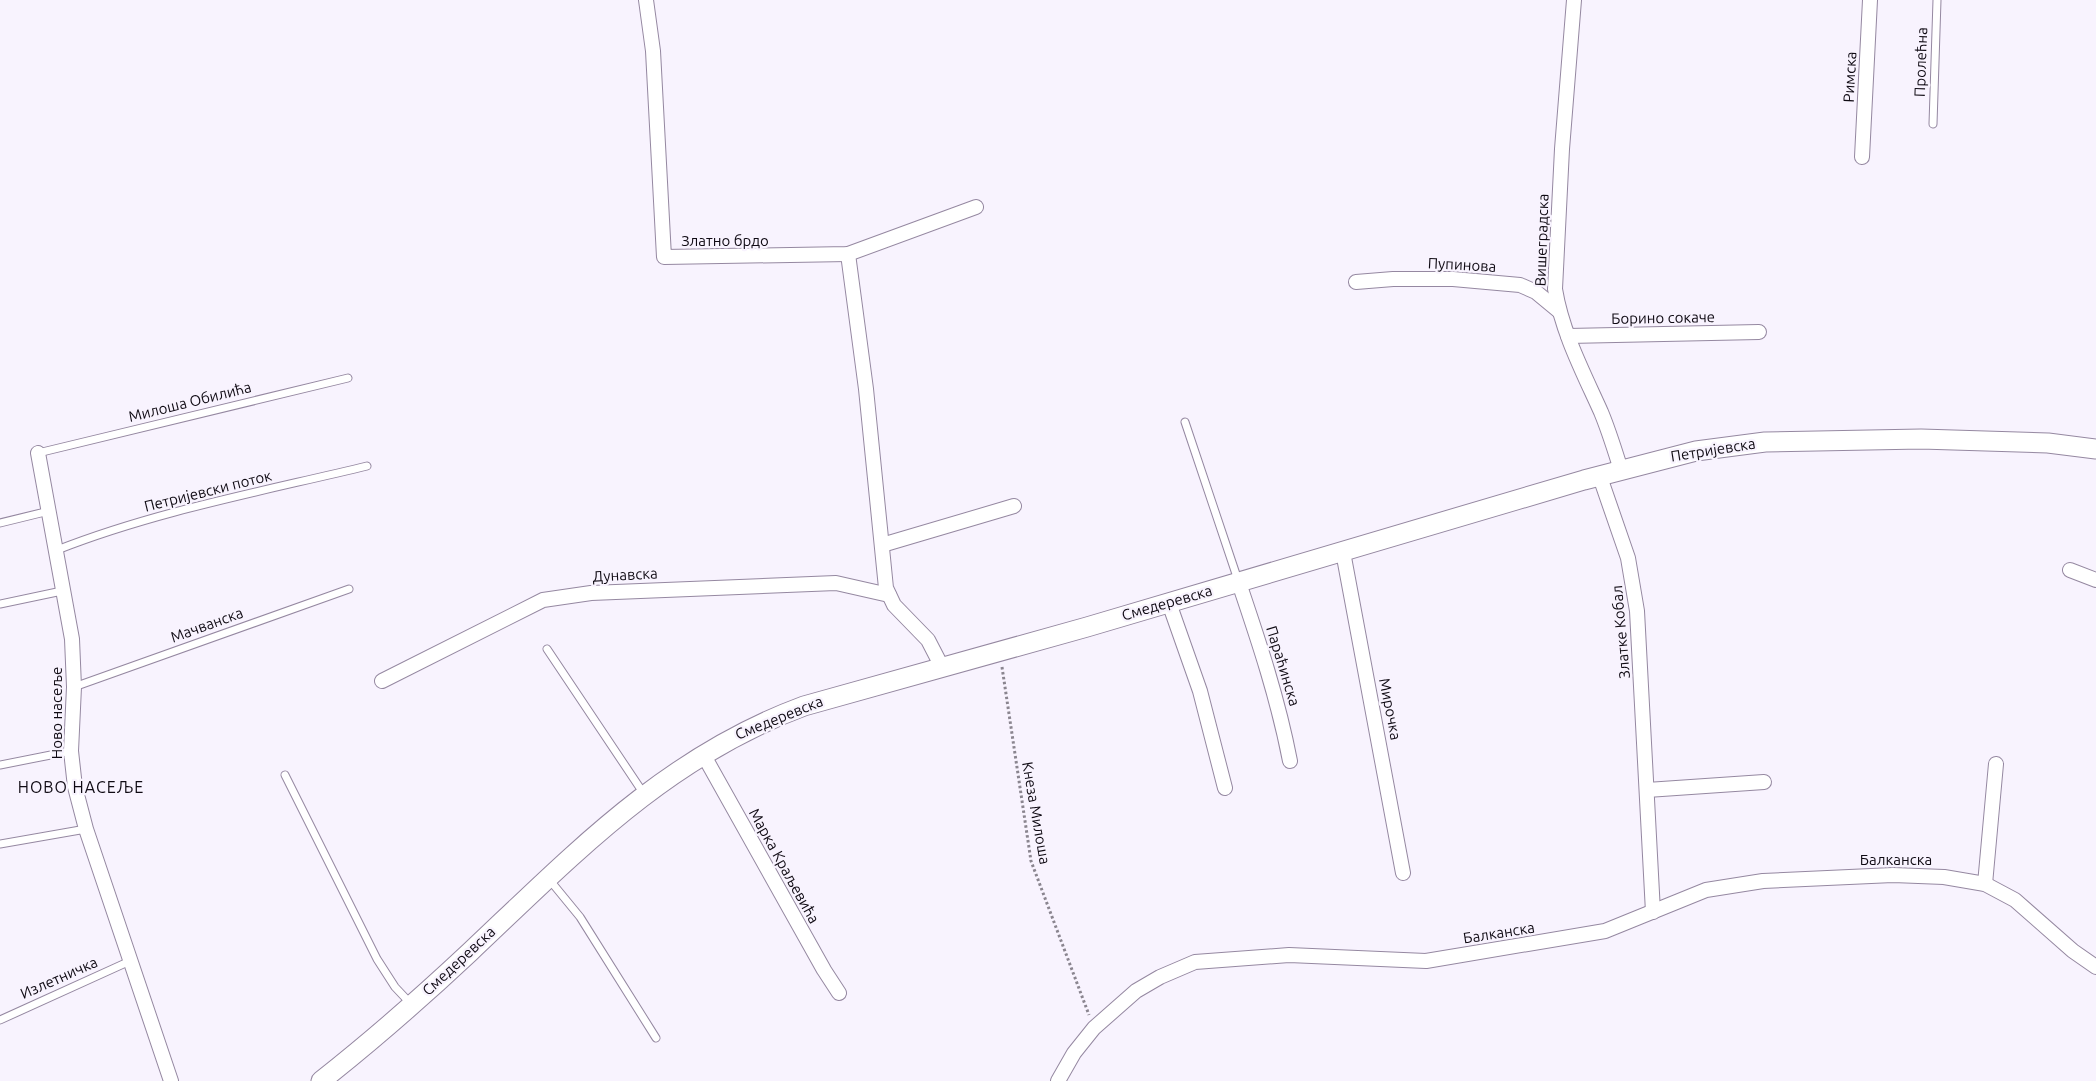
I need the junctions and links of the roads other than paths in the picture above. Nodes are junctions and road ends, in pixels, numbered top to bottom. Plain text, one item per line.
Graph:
1 (646, 0) edge
2 (1574, 0) edge
3 (1870, 0) edge
4 (1937, 0) edge
5 (1933, 124) dead end
6 (1862, 156) dead end
7 (976, 207) dead end
8 (848, 254) junction
9 (1356, 282) dead end
10 (1559, 311) junction
11 (1759, 332) dead end
12 (1568, 336) junction
13 (348, 378) dead end
14 (1185, 422) dead end
15 (2096, 449) edge
16 (38, 453) joint
17 (367, 466) dead end
18 (1621, 470) junction
19 (1600, 477) junction
20 (1014, 506) dead end
21 (49, 510) junction
22 (0, 522) edge
23 (882, 545) junction
24 (57, 550) junction
25 (1343, 552) junction
26 (2070, 570) dead end
27 (2096, 580) edge
28 (1239, 583) junction
29 (349, 588) dead end
30 (62, 591) junction
31 (888, 595) junction
32 (1168, 603) junction
33 (0, 604) edge
34 (547, 649) dead end
35 (943, 668) junction
36 (382, 681) dead end
37 (74, 688) junction
38 (71, 751) junction
39 (703, 754) junction
40 (1290, 761) dead end
41 (1996, 764) dead end
42 (0, 765) edge
43 (285, 776) dead end
44 (1764, 782) dead end
45 (1225, 788) dead end
46 (1647, 790) junction
47 (644, 794) junction
48 (86, 829) junction
49 (0, 844) edge
50 (1403, 873) dead end
51 (548, 878) junction
52 (1985, 884) junction
53 (1653, 912) junction
54 (130, 961) junction
55 (2096, 968) edge
56 (839, 993) dead end
57 (412, 1006) junction
58 (0, 1020) edge
59 (656, 1038) dead end
60 (171, 1081) edge
61 (321, 1081) edge
62 (1058, 1081) edge

1 - 8 street, Златно брдо
2 - 10 street, Вишеградска
3 - 6 street, Римска
4 - 5 lane, Пролећна
7 - 8 street, Златно брдо
8 - 23 street
9 - 10 street, Пупинова
10 - 12 street, Вишеградска
11 - 12 street, Борино сокаче
12 - 18 street, Вишеградска
13 - 16 lane, Милоша Обилића
14 - 28 lane
15 - 18 main road, Петријевска
16 - 21 street, Ново насеље
17 - 24 lane, Петријевски поток
18 - 19 main road, Петријевска
19 - 25 main road, Петријевска
19 - 46 street, Златке Кобал
20 - 23 street
21 - 22 lane
21 - 24 street, Ново насеље
23 - 31 street
24 - 30 street, Ново насеље
25 - 28 main road, Смедеревска
25 - 50 street, Мирочка
26 - 27 street
28 - 32 main road, Смедеревска
28 - 40 street, Параћинска
29 - 37 lane, Мачванска
30 - 33 lane
30 - 37 street, Ново насеље
31 - 35 street
31 - 36 street, Дунавска
32 - 35 main road, Смедеревска
32 - 45 street
34 - 47 lane
35 - 39 main road, Смедеревска
37 - 38 street, Ново насеље
38 - 42 lane
38 - 48 street, Ново насеље
39 - 47 main road, Смедеревска
39 - 56 street, Марка Краљевића
41 - 52 street
43 - 57 lane
44 - 46 street
46 - 53 street, Златке Кобал
47 - 51 main road, Смедеревска
48 - 49 lane
48 - 54 street, Ново насеље
51 - 57 main road, Смедеревска
51 - 59 lane
52 - 53 street, Балканска
52 - 55 street, Балканска
53 - 62 street, Балканска
54 - 58 lane, Излетничка
54 - 60 street, Ново насеље
57 - 61 main road, Смедеревска

